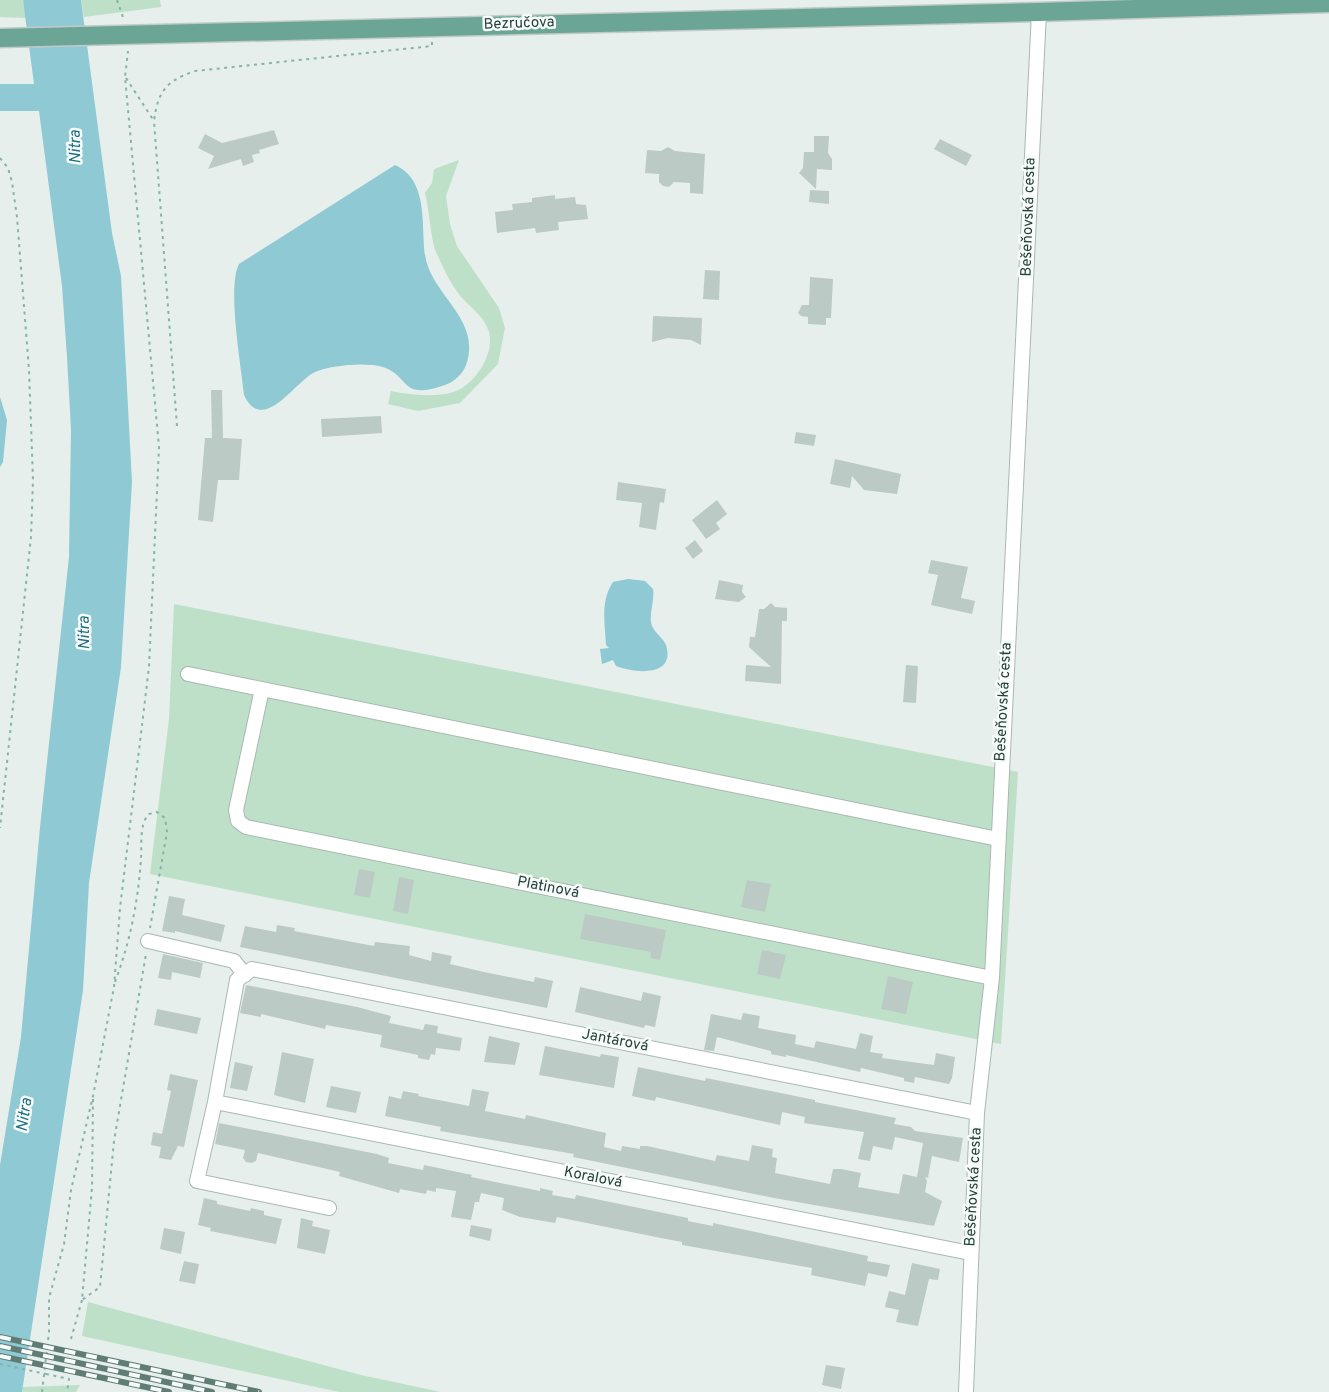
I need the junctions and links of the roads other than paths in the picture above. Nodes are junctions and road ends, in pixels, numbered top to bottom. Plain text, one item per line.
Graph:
1 (1329, 3) edge
2 (1039, 12) junction
3 (0, 38) edge
4 (188, 674) dead end
5 (261, 689) junction
6 (998, 839) junction
7 (148, 941) road end
8 (248, 972) junction
9 (992, 978) junction
10 (215, 1102) junction
11 (977, 1113) junction
12 (329, 1208) dead end
13 (970, 1253) junction
14 (966, 1392) edge

1 - 2 main road, Bezručova
2 - 3 main road, Bezručova
2 - 6 street, Bešeňovská cesta
4 - 5 street
5 - 6 street
5 - 9 street, Platinová
6 - 9 street, Bešeňovská cesta
7 - 8 street
8 - 10 street
8 - 11 street, Jantárová
9 - 11 street, Bešeňovská cesta
10 - 12 street
10 - 13 street, Koralová
11 - 13 street, Bešeňovská cesta
13 - 14 street, Bešeňovská cesta

